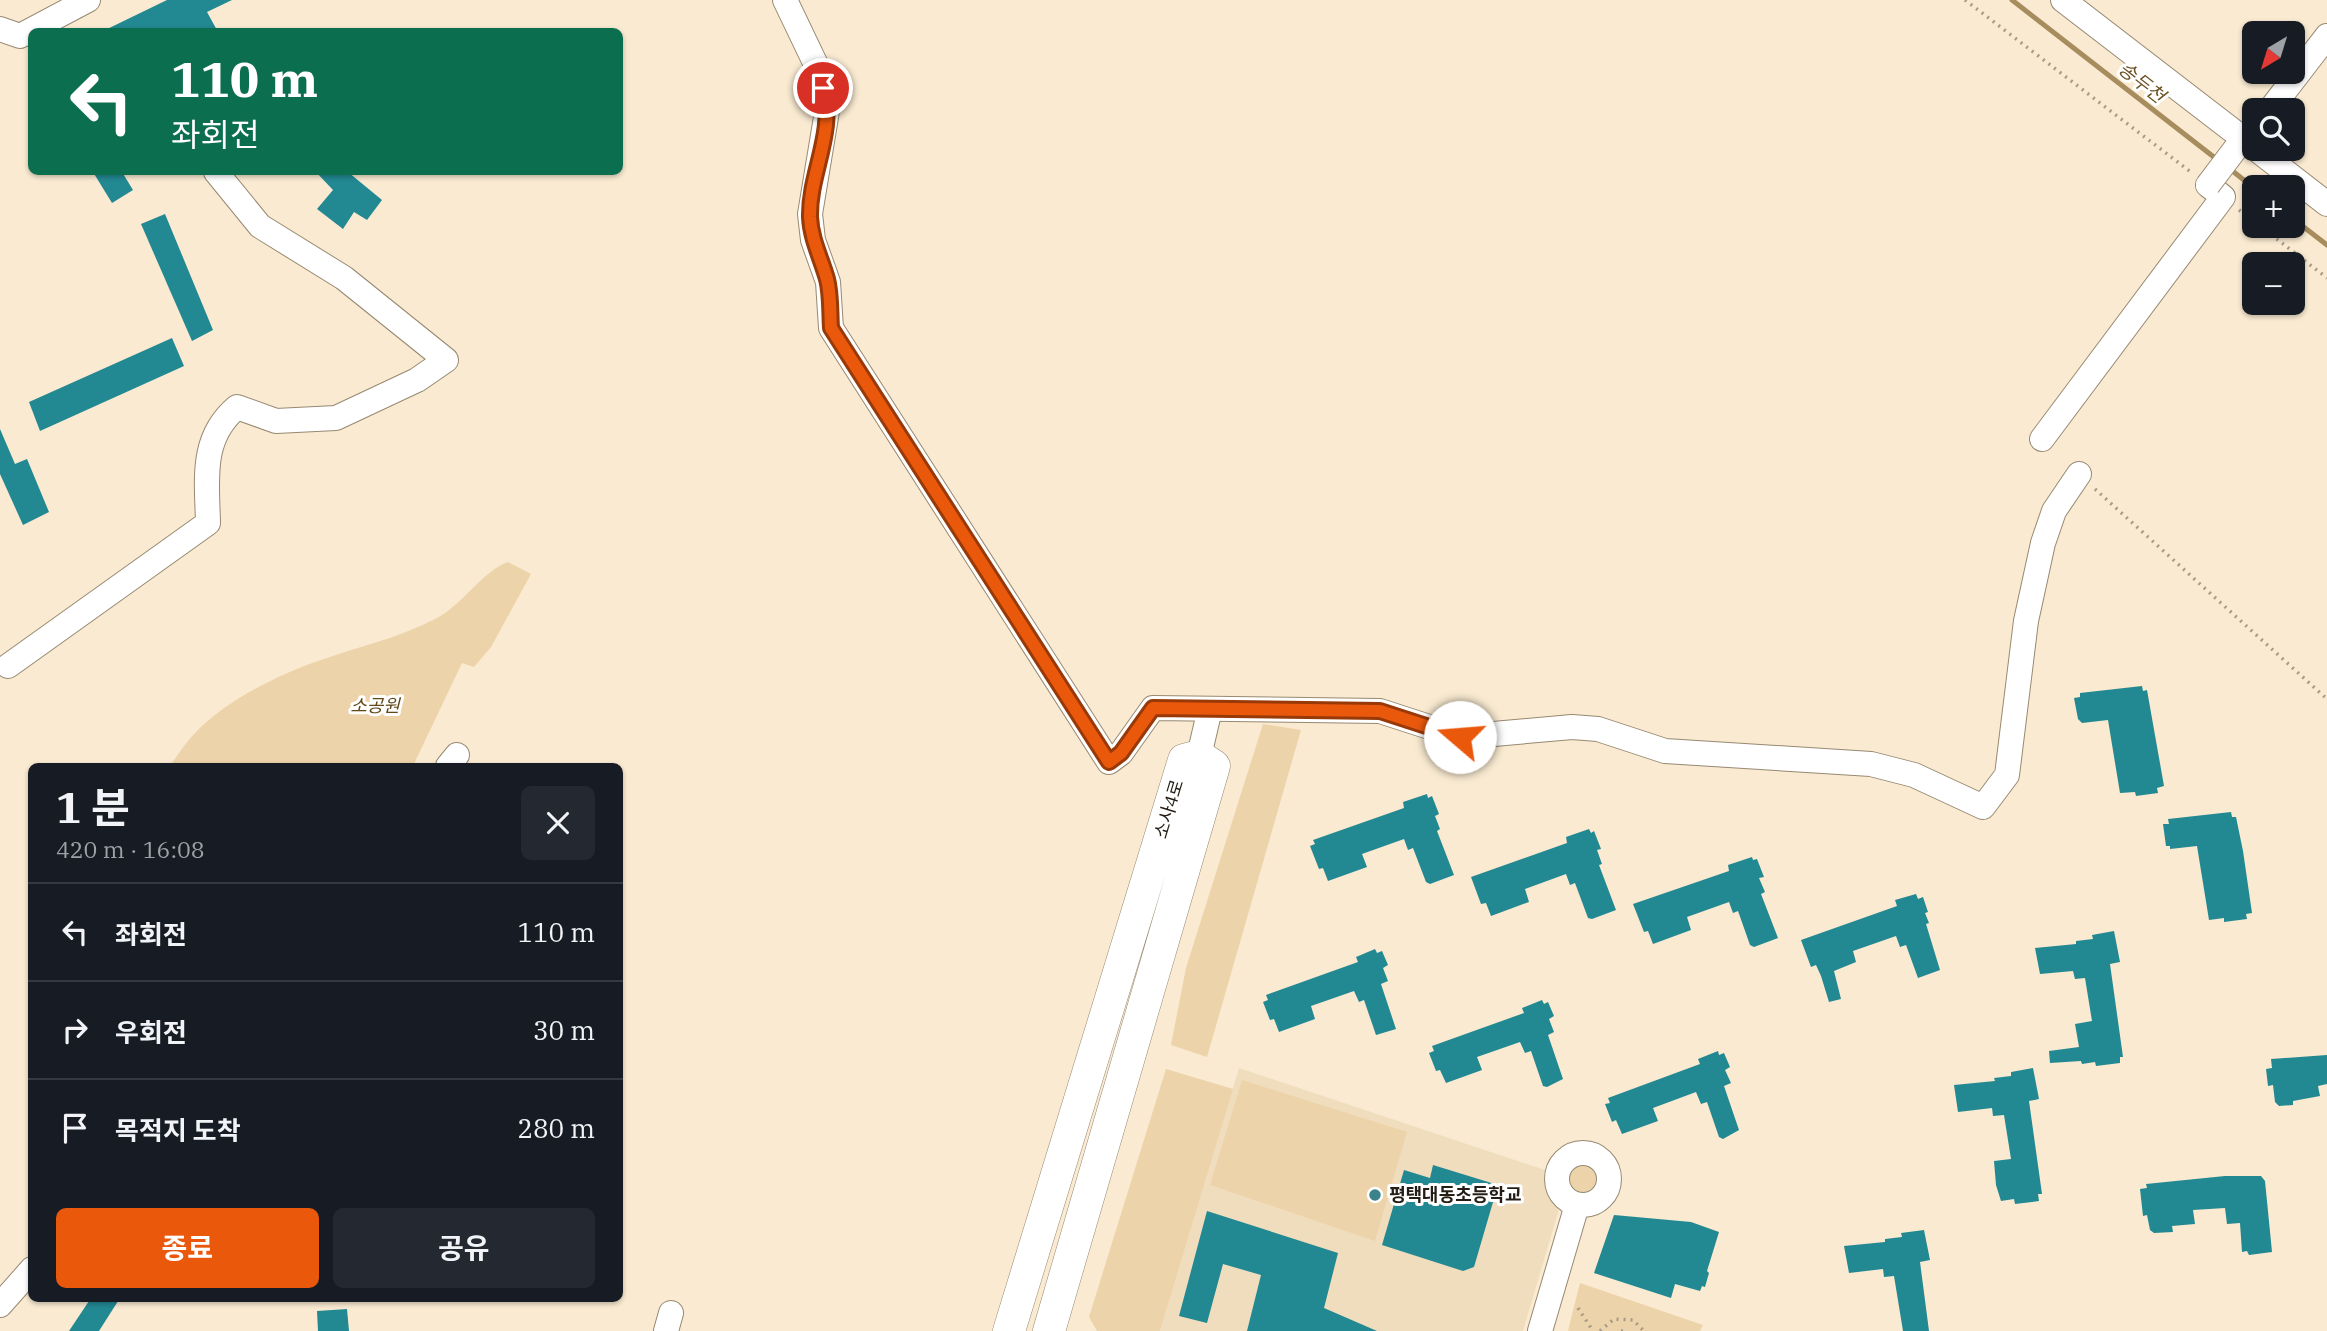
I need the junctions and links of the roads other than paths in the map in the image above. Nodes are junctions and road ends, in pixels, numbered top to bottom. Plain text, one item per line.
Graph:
1 (88, 0) edge
2 (785, 0) edge
3 (2063, 0) edge
4 (33, 28) edge
5 (2327, 36) edge
6 (2279, 98) edge
7 (2242, 137) edge
8 (2242, 152) edge
9 (2273, 161) edge
10 (218, 175) edge
11 (2327, 204) edge
12 (2042, 439) dead end
13 (2079, 474) road end
14 (8, 666) dead end
15 (1209, 713) dead end
16 (1199, 756) junction
17 (1577, 1205) dead end
18 (28, 1274) edge
19 (0, 1306) edge
20 (1009, 1331) edge
21 (1049, 1331) edge
22 (1541, 1331) edge

1 - 4 street
2 - 13 street
3 - 7 street
5 - 6 street
8 - 12 street, bridge
9 - 11 street
10 - 14 street
15 - 16 street
16 - 20 main road, 소사4로
16 - 21 main road, 소사4로
17 - 22 street
18 - 19 street

